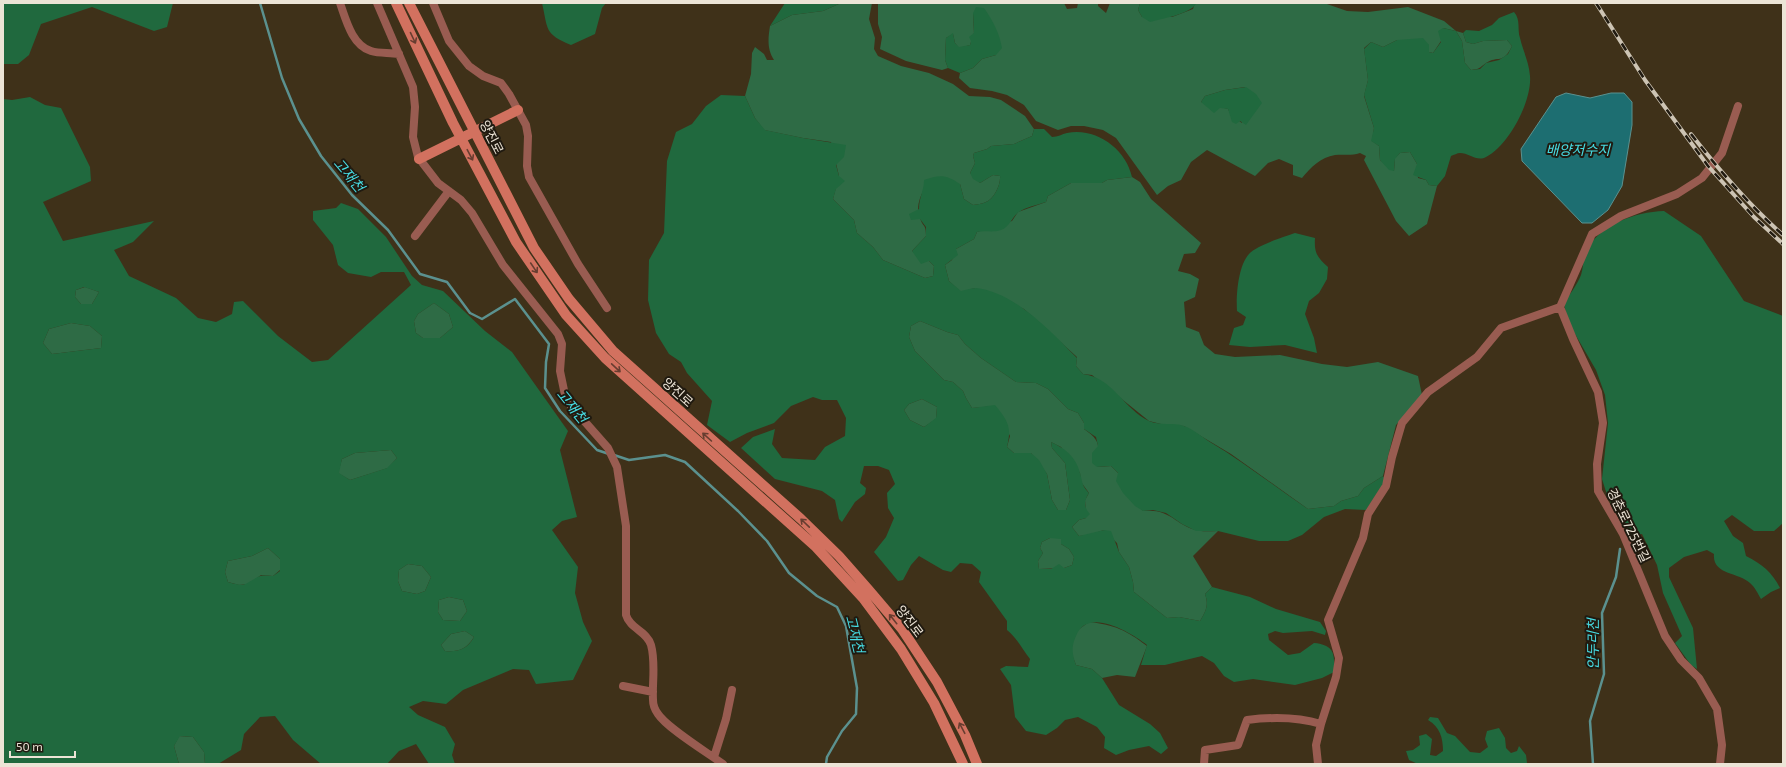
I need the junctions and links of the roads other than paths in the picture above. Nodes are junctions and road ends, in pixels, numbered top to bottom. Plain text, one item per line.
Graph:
1 (340, 3) edge
2 (377, 3) edge
3 (396, 3) edge
4 (409, 3) edge
5 (433, 3) edge
6 (399, 54) junction
7 (1738, 106) dead end
8 (518, 110) junction
9 (474, 131) junction
10 (461, 139) junction
11 (419, 159) junction
12 (448, 191) junction
13 (416, 236) dead end
14 (1560, 307) junction
15 (607, 308) dead end
16 (622, 686) dead end
17 (732, 690) dead end
18 (653, 692) junction
19 (1321, 724) junction
20 (714, 758) junction
21 (723, 764) edge
22 (963, 764) edge
23 (977, 764) edge
24 (1204, 764) edge
25 (1318, 764) edge
26 (1720, 764) edge

1 - 6 street
2 - 6 street
3 -> 10 main road, 양진로
4 - 9 main road, 양진로
5 - 8 street
6 - 11 street
7 - 14 street
8 - 9 main road
8 - 15 street
9 - 10 main road
23 -> 9 main road, 양진로
10 - 11 main road
10 -> 22 main road, 양진로
11 - 12 street
12 - 13 street
12 - 18 street
14 - 19 street
14 - 26 street, 경춘로725번길
16 - 18 street
17 - 20 street
18 - 20 street
19 - 24 street
19 - 25 street
20 - 21 street

